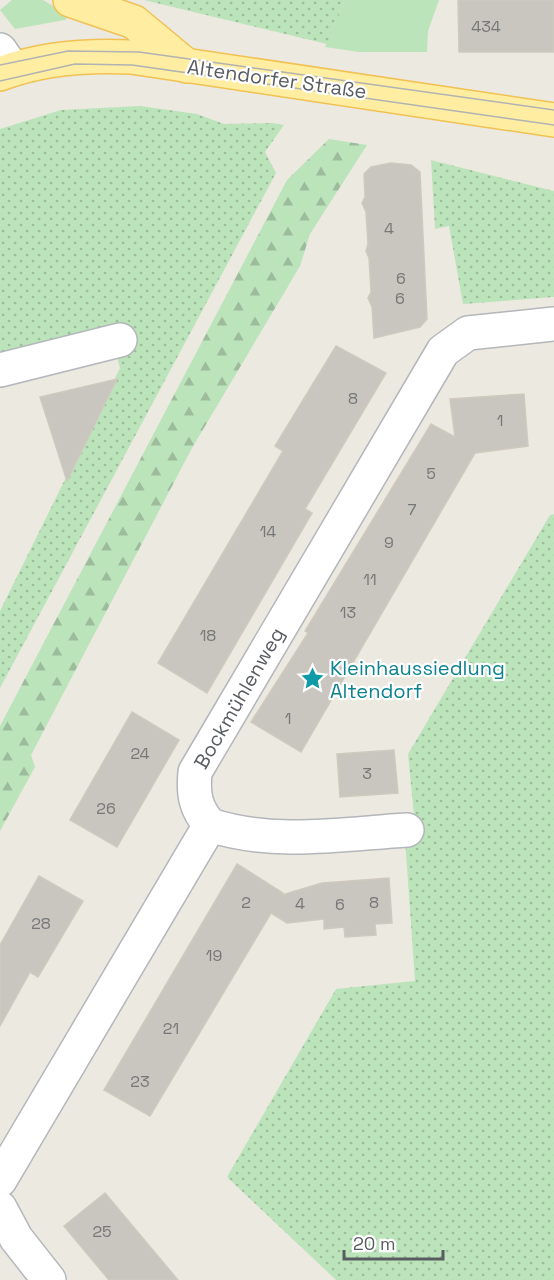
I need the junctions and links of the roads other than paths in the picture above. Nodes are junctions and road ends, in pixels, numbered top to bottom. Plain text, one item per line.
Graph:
1 (70, 0) edge
2 (4, 64) edge
3 (187, 66) junction
4 (554, 120) edge
5 (551, 325) edge
6 (120, 340) dead end
7 (0, 370) edge
8 (210, 825) junction
9 (407, 830) dead end
10 (0, 1180) edge
11 (0, 1208) edge
12 (49, 1280) edge

1 - 3 main road
2 - 3 main road, Altendorfer Straße
3 - 4 main road, Altendorfer Straße
5 - 8 street, Bockmühlenweg
6 - 7 street
8 - 9 street
8 - 10 street
11 - 12 street

